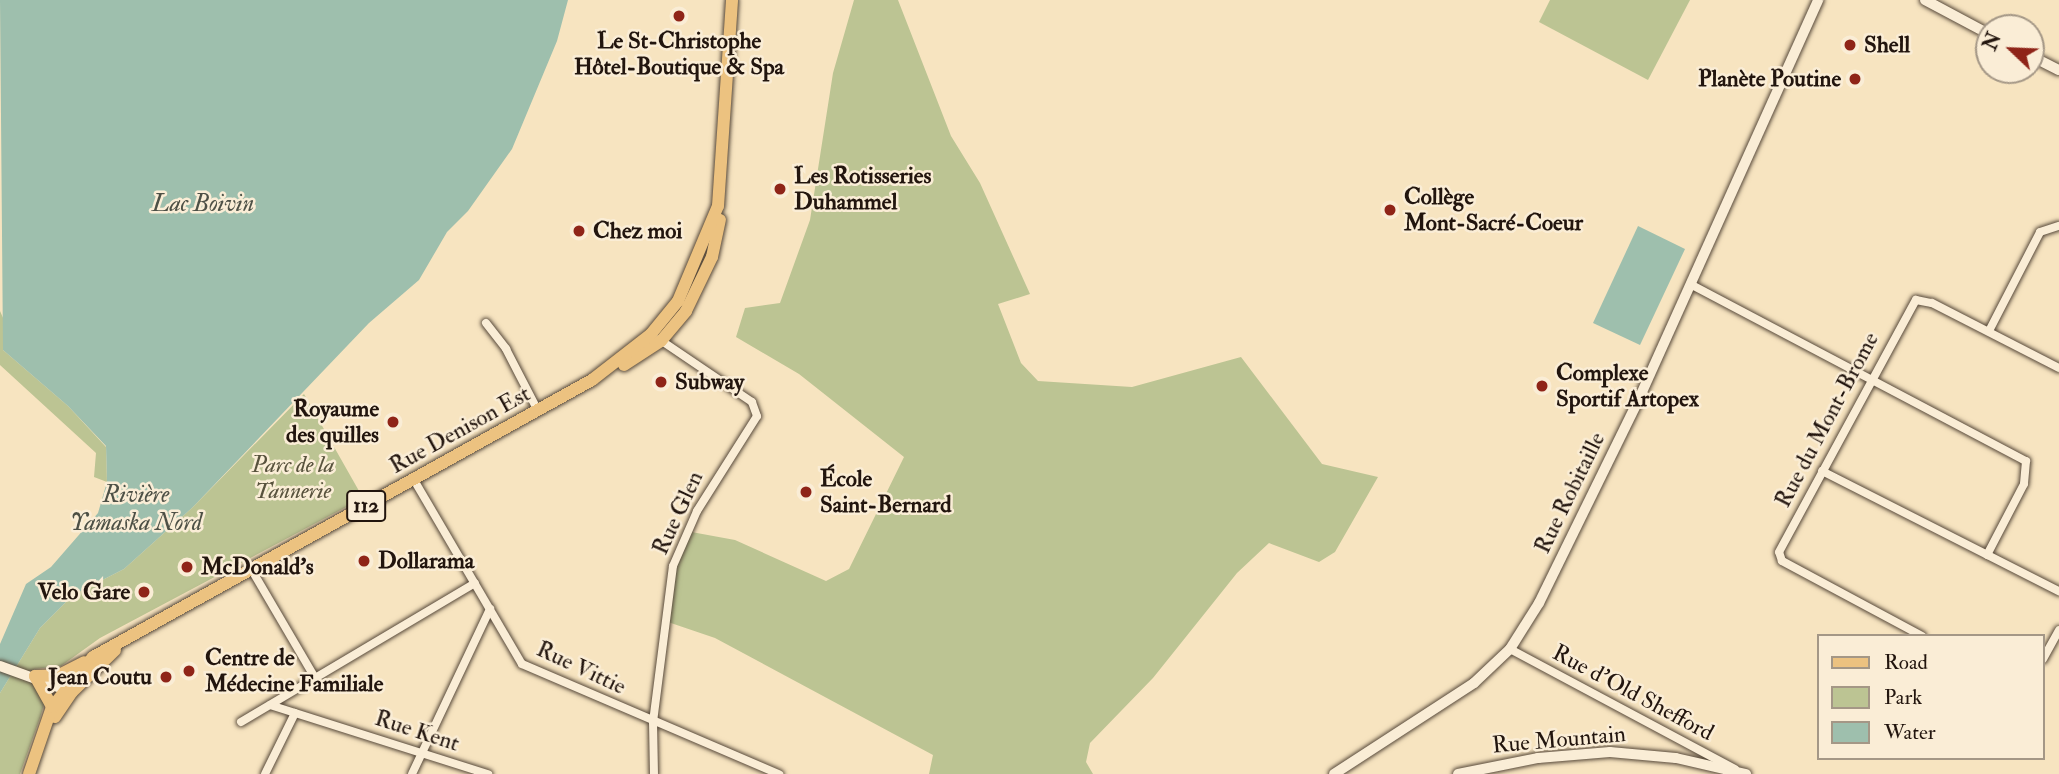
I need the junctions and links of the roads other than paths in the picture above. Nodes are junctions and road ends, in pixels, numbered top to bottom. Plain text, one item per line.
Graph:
1 (732, 0) edge
2 (1818, 0) edge
3 (1925, 0) edge
4 (1975, 27) edge
5 (2059, 226) edge
6 (1690, 284) junction
7 (486, 323) dead end
8 (1989, 331) junction
9 (656, 337) junction
10 (2059, 368) edge
11 (1871, 378) junction
12 (538, 411) junction
13 (1822, 471) junction
14 (414, 480) junction
15 (1987, 555) junction
16 (250, 567) junction
17 (475, 583) junction
18 (2059, 592) edge
19 (490, 609) junction
20 (2059, 630) edge
21 (132, 633) junction
22 (1918, 634) edge
23 (1510, 649) junction
24 (2045, 655) edge
25 (93, 657) junction
26 (0, 666) edge
27 (32, 676) junction
28 (315, 678) junction
29 (69, 689) junction
30 (270, 705) junction
31 (52, 707) junction
32 (295, 713) junction
33 (241, 722) dead end
34 (653, 722) junction
35 (38, 748) junction
36 (422, 753) junction
37 (1742, 772) edge
38 (29, 774) edge
39 (265, 774) edge
40 (412, 774) edge
41 (488, 774) edge
42 (653, 774) edge
43 (779, 774) edge
44 (1334, 774) edge
45 (1458, 774) edge

1 - 9 main road, Rue Denison Est
2 - 6 street, Rue Robitaille
3 - 4 street
5 - 8 street
6 - 11 street
6 - 23 street, Rue Robitaille
7 - 12 street
8 - 10 street, Rue du Mont-Brome
8 - 11 street, Rue du Mont-Brome
9 - 12 main road, Rue Denison Est / 112
9 - 34 street, Rue Glen
11 - 13 street, Rue du Mont-Brome
11 - 15 street
12 - 14 main road, Rue Denison Est / 112
13 - 15 street
13 - 22 street, Rue du Mont-Brome
14 - 16 main road, Rue Denison Est / 112
14 - 17 street, Rue Vittie
15 - 18 street
16 - 21 main road, Rue Denison Est / 112
16 - 28 street
17 - 19 street, Rue Vittie
17 - 28 street
19 - 34 street, Rue Vittie
19 - 36 street
20 - 24 street
21 - 25 main road, Rue Denison Est / 112
21 - 29 main road
23 - 37 street, Rue d'Old Shefford
23 - 44 street, Rue Robitaille
25 - 27 main road
25 - 29 main road, Rue Denison Est / 112
26 - 27 street
27 - 29 street
27 - 31 main road
28 - 30 street
29 - 31 main road, Rue Denison Est / 112
29 - 35 main road
30 - 32 street, Rue Kent
30 - 33 street
31 - 35 main road, Rue Denison Est / 112
32 - 36 street, Rue Kent
32 - 39 street
34 - 42 street, Rue Glen
34 - 43 street, Rue Vittie
35 - 38 main road, Rue Denison Est / 112
36 - 40 street
36 - 41 street, Rue Kent
37 - 45 street, Rue Mountain

